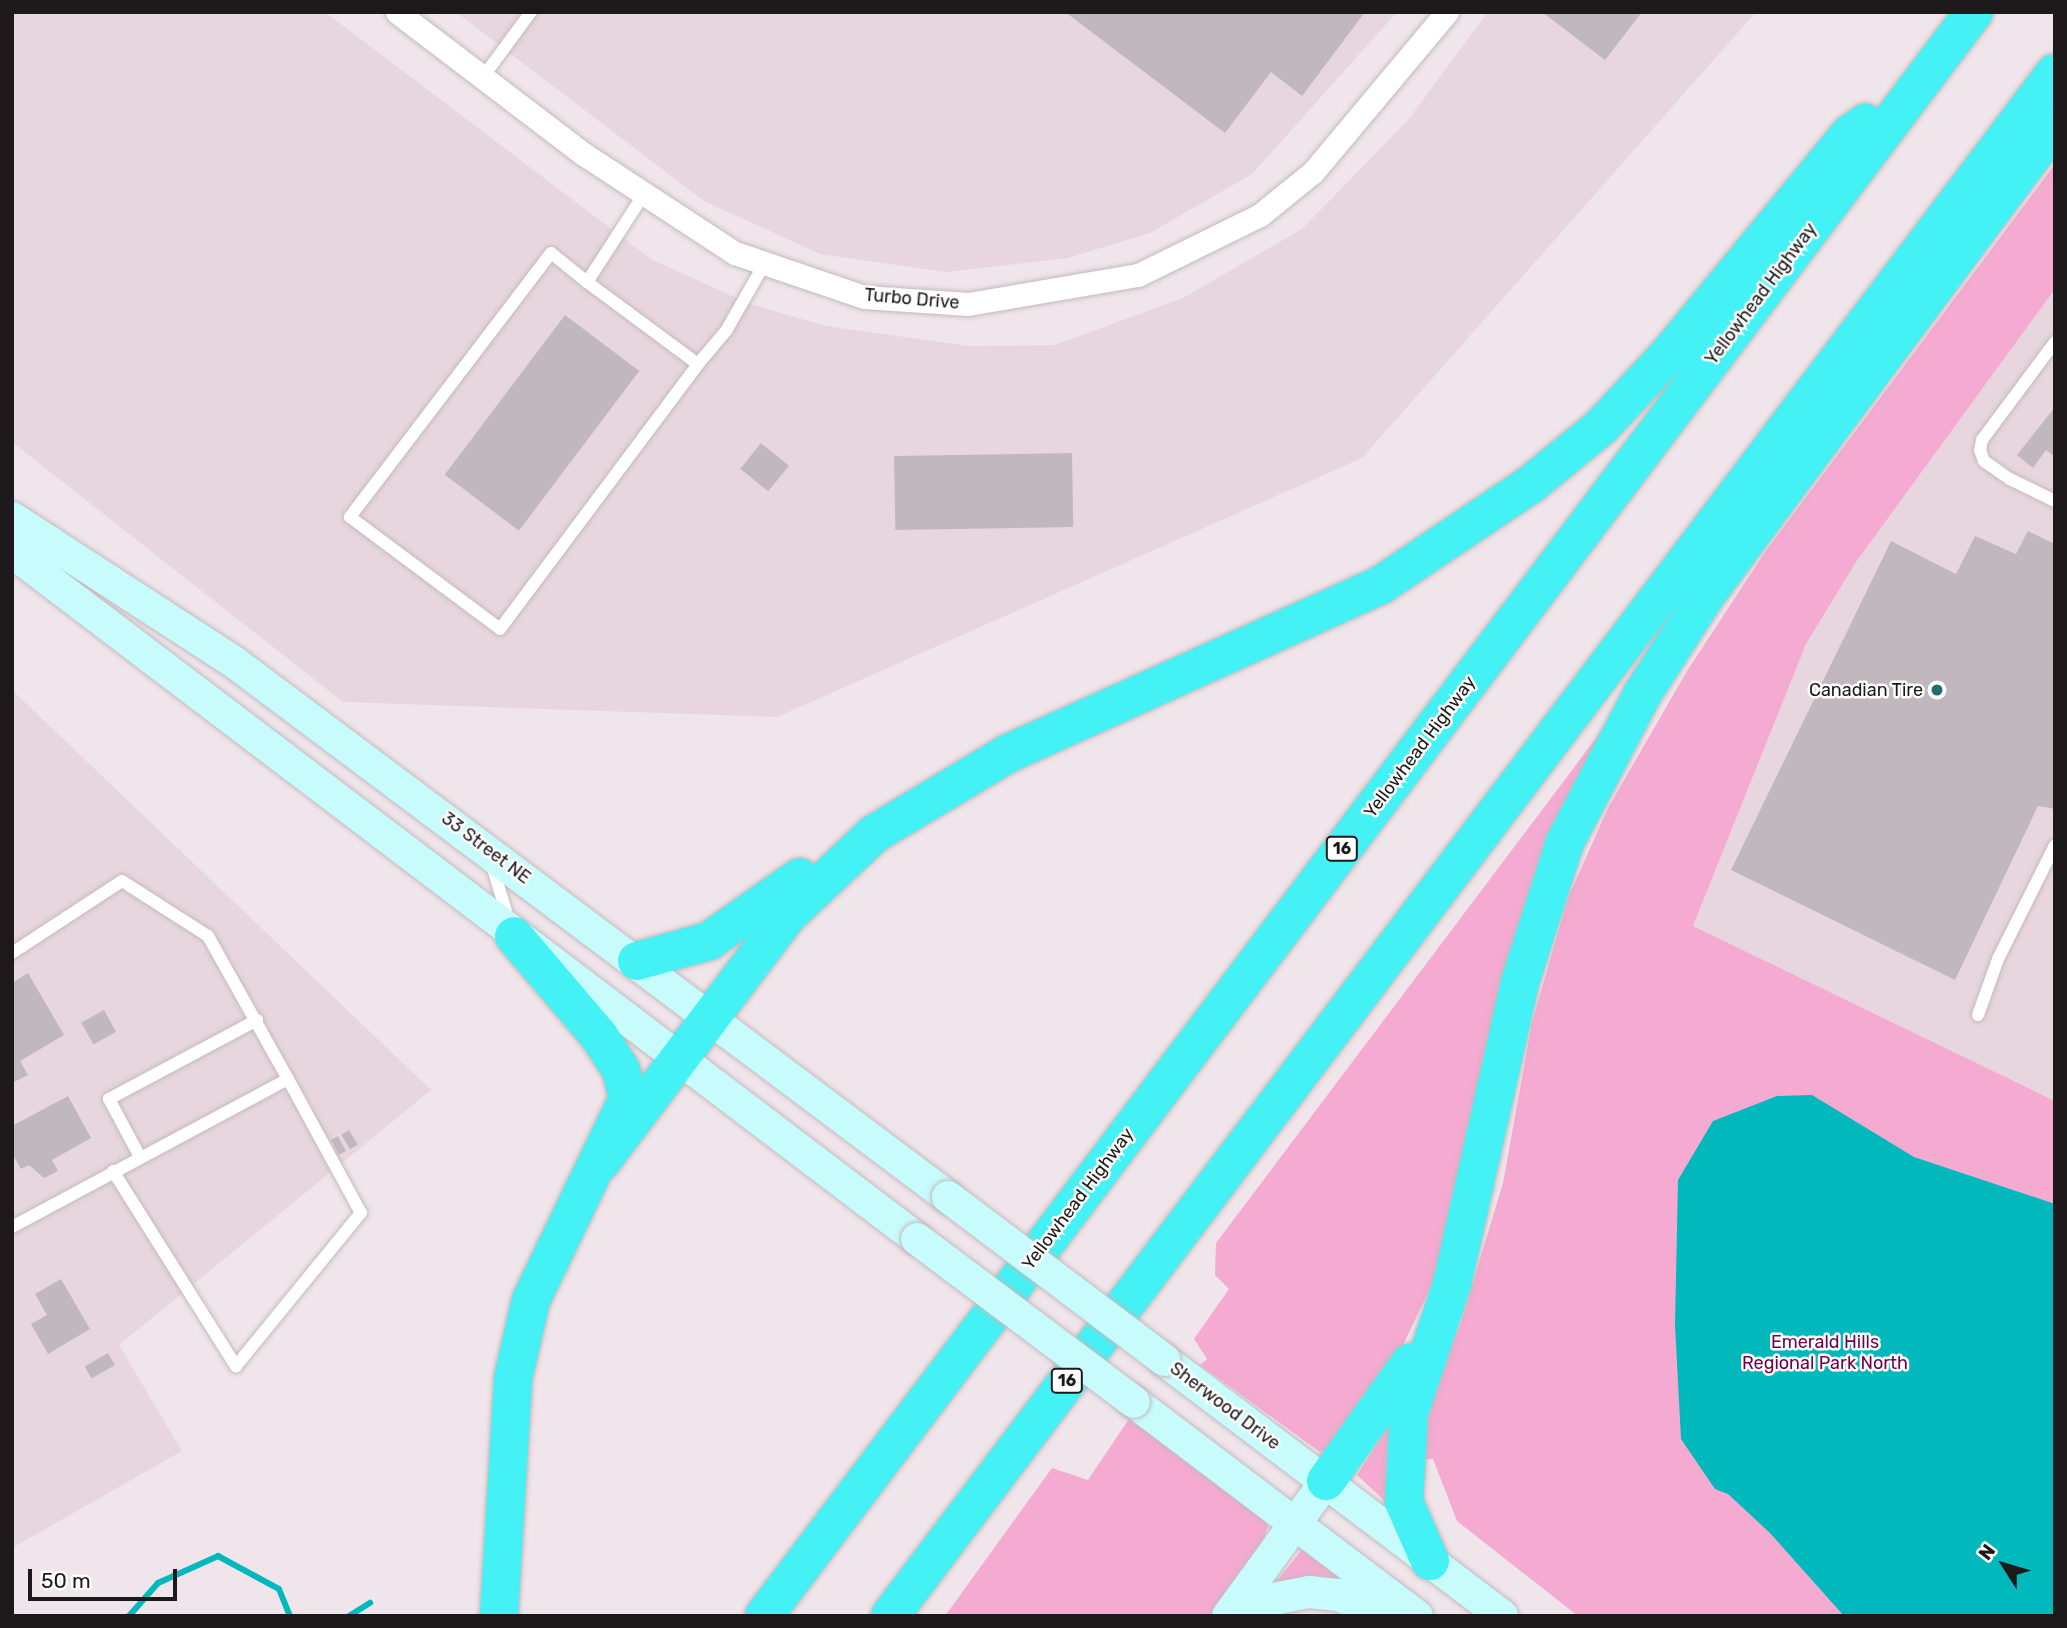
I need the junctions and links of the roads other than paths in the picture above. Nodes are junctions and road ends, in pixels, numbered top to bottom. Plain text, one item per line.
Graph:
1 (397, 12) edge
2 (531, 12) edge
3 (1447, 12) edge
4 (1974, 12) edge
5 (2055, 73) edge
6 (483, 77) junction
7 (1920, 83) junction
8 (2055, 125) edge
9 (645, 194) junction
10 (765, 263) junction
11 (587, 282) junction
12 (2055, 342) edge
13 (698, 364) junction
14 (2055, 500) edge
15 (12, 518) edge
16 (12, 552) edge
17 (874, 834) junction
18 (2055, 845) edge
19 (487, 848) junction
20 (2050, 865) edge
21 (514, 936) junction
22 (12, 953) edge
23 (637, 961) junction
24 (1978, 1015) dead end
25 (708, 1016) junction
26 (257, 1020) junction
27 (679, 1054) junction
28 (288, 1079) junction
29 (140, 1157) junction
30 (601, 1162) junction
31 (113, 1171) junction
32 (948, 1197) joint
33 (12, 1227) edge
34 (1452, 1284) junction
35 (1326, 1481) junction
36 (1295, 1524) junction
37 (1430, 1561) junction
38 (499, 1616) edge
39 (764, 1616) edge
40 (890, 1616) edge
41 (1228, 1616) edge
42 (1247, 1616) edge
43 (1385, 1616) edge
44 (1417, 1616) edge
45 (1502, 1616) edge

1 - 6 street, Turbo Drive
2 - 6 lane
3 - 10 street, Turbo Drive
4 - 7 highway, Yellowhead Highway / 16
5 - 40 highway, 16
6 - 9 street, Turbo Drive
7 - 17 highway
7 - 39 highway, Yellowhead Highway / 16
8 - 34 highway
9 - 10 street, Turbo Drive
9 - 11 lane
10 - 13 lane
11 - 13 lane
11 - 13 lane
12 - 14 lane
15 - 19 main road, 33 Street NE
16 - 21 main road
17 - 23 highway
17 - 25 highway
18 - 20 lane
19 - 21 lane
19 - 23 main road, 33 Street NE
20 - 24 lane
21 - 27 main road
21 - 30 highway
22 - 26 lane
23 - 25 main road, 33 Street NE
25 - 27 highway
25 - 32 main road, 33 Street NE
26 - 28 lane
26 - 29 lane
27 - 30 highway
27 - 36 main road, bridge
28 - 29 lane
28 - 31 lane
29 - 31 lane
30 - 38 highway
31 - 33 lane
32 - 35 main road, Sherwood Drive, bridge
34 - 35 highway
34 - 37 highway
35 - 36 main road
35 - 37 main road, Sherwood Drive
36 - 41 main road
36 - 44 main road
37 - 45 main road, Sherwood Drive
42 - 43 main road

